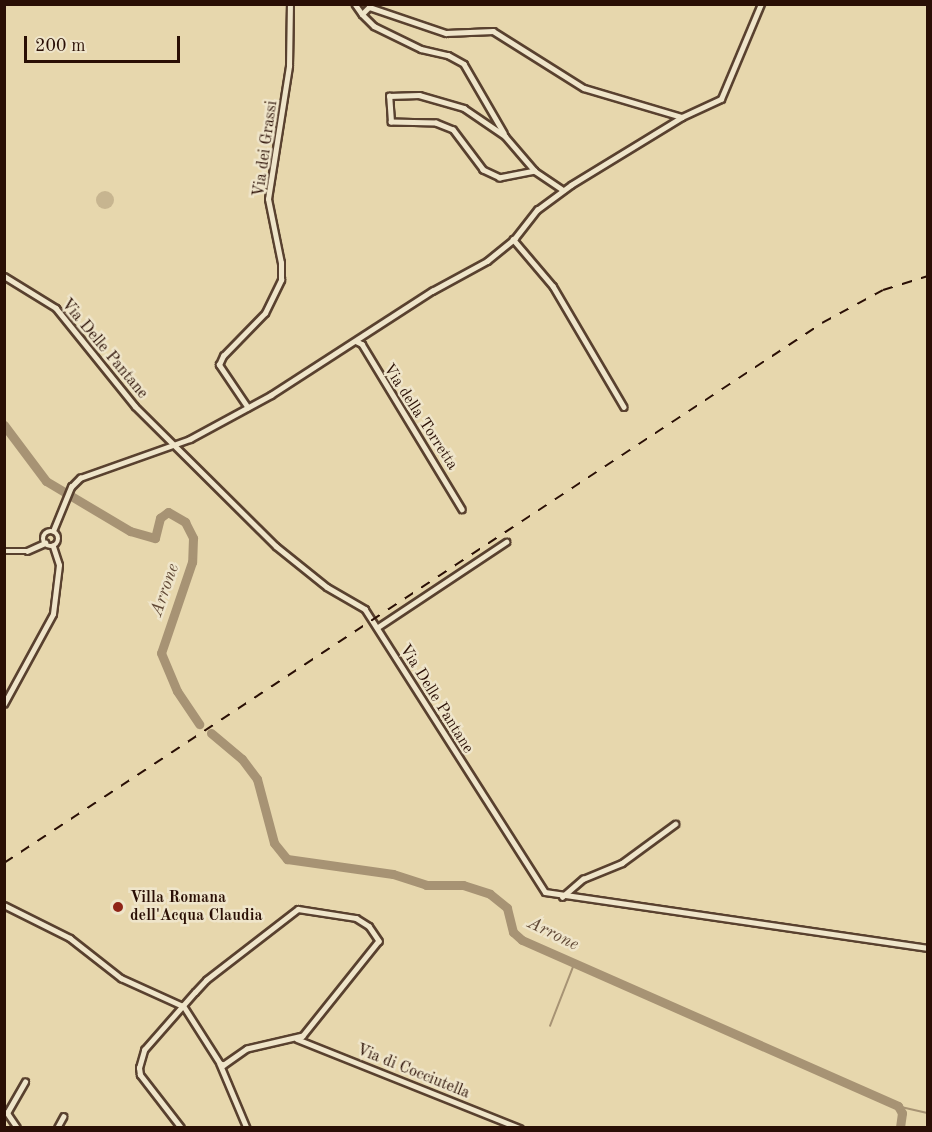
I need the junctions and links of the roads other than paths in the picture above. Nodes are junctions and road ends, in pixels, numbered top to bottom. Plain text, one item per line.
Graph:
1 (290, 4) edge
2 (355, 4) edge
3 (761, 4) edge
4 (362, 14) junction
5 (682, 117) junction
6 (505, 136) junction
7 (535, 171) junction
8 (563, 190) junction
9 (513, 239) junction
10 (4, 276) edge
11 (356, 341) junction
12 (624, 407) dead end
13 (248, 408) junction
14 (173, 444) junction
15 (462, 509) dead end
16 (53, 531) junction
17 (506, 542) dead end
18 (45, 543) junction
19 (53, 546) junction
20 (4, 551) edge
21 (378, 627) junction
22 (4, 704) edge
23 (675, 824) dead end
24 (562, 897) junction
25 (4, 905) edge
26 (927, 948) edge
27 (183, 1006) junction
28 (297, 1039) junction
29 (220, 1064) junction
30 (25, 1082) dead end
31 (63, 1117) dead end
32 (17, 1128) edge
33 (57, 1128) edge
34 (181, 1128) edge
35 (247, 1128) edge
36 (520, 1128) edge

1 - 13 street, Via dei Grassi
2 - 4 street
3 - 5 street
4 - 5 street
4 - 6 street
5 - 8 street
6 - 7 street
6 - 7 street
7 - 8 street
8 - 9 street
9 - 11 street
9 - 12 street
10 - 14 street, Via Delle Pantane
11 - 13 street
11 - 15 street, Via della Torretta
13 - 14 street
14 - 16 street
14 - 21 street, Via Delle Pantane
16 - 18 street
16 - 19 street
17 - 21 street
18 - 19 street
18 - 20 street
19 - 22 street
21 - 24 street, Via Delle Pantane
23 - 24 street
24 - 26 street, Via Delle Pantane
25 - 27 street
27 - 28 street
27 - 29 street
27 - 34 street
28 - 29 street
28 - 36 street, Via di Cocciutella
29 - 35 street
30 - 32 street
31 - 33 street

